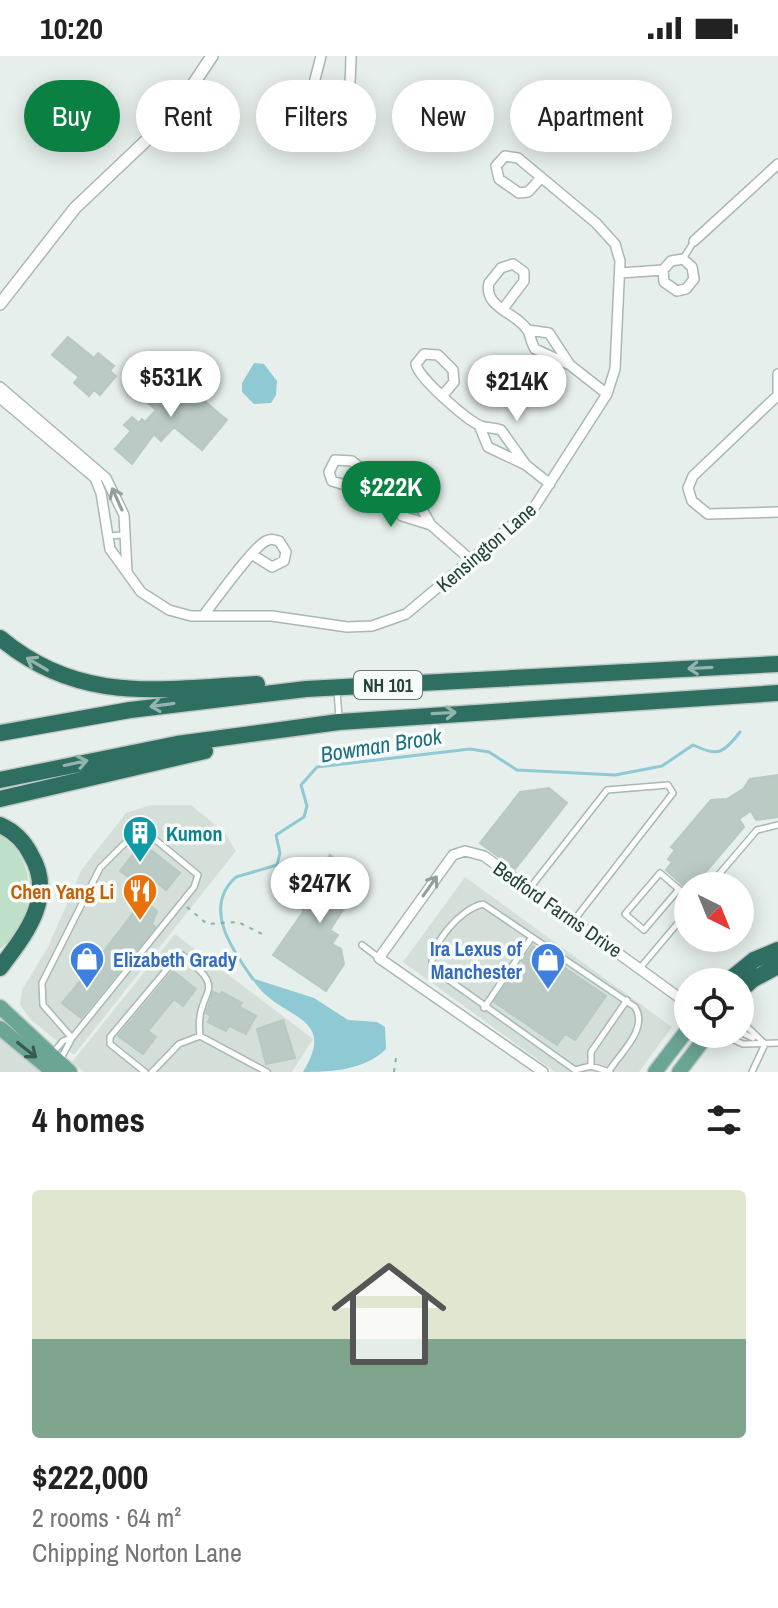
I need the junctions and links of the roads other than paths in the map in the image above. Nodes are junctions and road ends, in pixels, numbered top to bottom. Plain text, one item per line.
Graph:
1 (212, 56) edge
2 (321, 56) edge
3 (351, 56) edge
4 (778, 164) edge
5 (541, 178) junction
6 (694, 241) joint
7 (683, 259) junction
8 (663, 270) junction
9 (620, 273) junction
10 (0, 304) edge
11 (503, 309) junction
12 (528, 330) junction
13 (570, 365) junction
14 (778, 374) edge
15 (3, 394) edge
16 (607, 394) junction
17 (443, 395) junction
18 (778, 396) edge
19 (479, 425) junction
20 (77, 456) junction
21 (526, 465) junction
22 (362, 470) dead end
23 (550, 484) junction
24 (388, 491) junction
25 (778, 512) edge
26 (431, 525) junction
27 (124, 535) junction
28 (105, 536) junction
29 (253, 555) dead end
30 (472, 561) junction
31 (127, 575) junction
32 (203, 616) junction
33 (0, 638) edge
34 (778, 664) edge
35 (336, 688) junction
36 (306, 689) junction
37 (778, 693) edge
38 (697, 698) junction
39 (778, 702) edge
40 (409, 715) junction
41 (339, 722) junction
42 (0, 733) edge
43 (0, 780) edge
44 (0, 799) edge
45 (0, 825) edge
46 (778, 825) edge
47 (721, 872) edge
48 (530, 888) junction
49 (679, 889) joint
50 (575, 919) junction
51 (674, 928) edge
52 (532, 937) junction
53 (362, 945) dead end
54 (16, 946) junction
55 (778, 950) edge
56 (0, 956) edge
57 (379, 958) junction
58 (778, 966) edge
59 (0, 968) edge
60 (640, 968) junction
61 (744, 968) edge
62 (754, 979) edge
63 (674, 994) edge
64 (627, 1000) junction
65 (0, 1007) edge
66 (484, 1008) junction
67 (1, 1030) edge
68 (754, 1033) edge
69 (200, 1036) junction
70 (72, 1038) junction
71 (754, 1038) edge
72 (765, 1043) junction
73 (778, 1043) edge
74 (754, 1044) edge
75 (674, 1047) edge
76 (697, 1048) edge
77 (55, 1062) edge
78 (591, 1066) junction
79 (753, 1071) edge
80 (70, 1072) edge
81 (145, 1072) edge
82 (152, 1072) edge
83 (267, 1072) edge
84 (543, 1072) edge
85 (609, 1072) edge
86 (655, 1072) edge
87 (679, 1072) edge

1 - 10 street
2 - 3 street
4 - 6 street
5 - 5 street, Kensington Lane
5 - 9 street, Kensington Lane
6 - 7 lane
7 - 8 street
7 - 8 street
8 - 9 street
9 - 16 street, Kensington Lane
11 - 11 street
11 - 12 street
12 - 13 street
12 - 13 street
13 - 16 street
14 - 18 street
15 - 20 street, Kensington Lane
16 - 23 street, Kensington Lane
17 - 17 street
17 - 19 street
18 - 25 street
19 - 21 street
19 - 21 street
27 -> 20 street, Kensington Lane
20 - 28 street, Kensington Lane
21 - 23 street
22 - 24 street
23 - 30 street, Kensington Lane
24 - 26 street
24 - 26 street
26 - 30 street
27 - 28 lane
27 - 31 street, Kensington Lane
28 - 31 street, Kensington Lane
29 - 32 street
30 - 32 street, Kensington Lane
31 - 32 street, Kensington Lane
36 -> 33 highway
34 -> 35 highway, NH 101
35 - 36 highway, NH 101
35 - 41 lane
36 -> 42 highway, NH 101
37 - 38 highway, NH 101
38 - 39 highway
40 -> 38 highway, NH 101
40 - 41 highway, NH 101
40 - 44 highway
43 -> 41 highway, NH 101
45 - 54 highway
46 - 47 lane
48 - 50 street, Bedford Farms Drive
48 - 50 lane
57 -> 48 street, Bedford Farms Drive
49 - 49 lane
50 - 60 street, Bedford Farms Drive
51 - 60 lane
52 - 64 lane
52 - 66 lane
52 - 66 lane
53 - 57 lane
54 - 56 highway
54 - 59 highway
55 - 61 highway
57 - 84 street
58 - 62 highway
60 - 63 street, Bedford Farms Drive
64 - 78 lane
64 - 85 lane
65 - 77 main road
66 - 78 lane
67 -> 77 main road
68 - 72 lane
69 - 81 lane
69 - 82 lane
69 - 83 lane
70 - 70 lane
70 - 77 lane
70 - 77 lane
71 - 72 lane
72 - 73 lane
72 - 74 lane
72 - 79 lane
75 - 86 main road
76 - 87 main road
77 - 80 main road
78 - 85 lane

